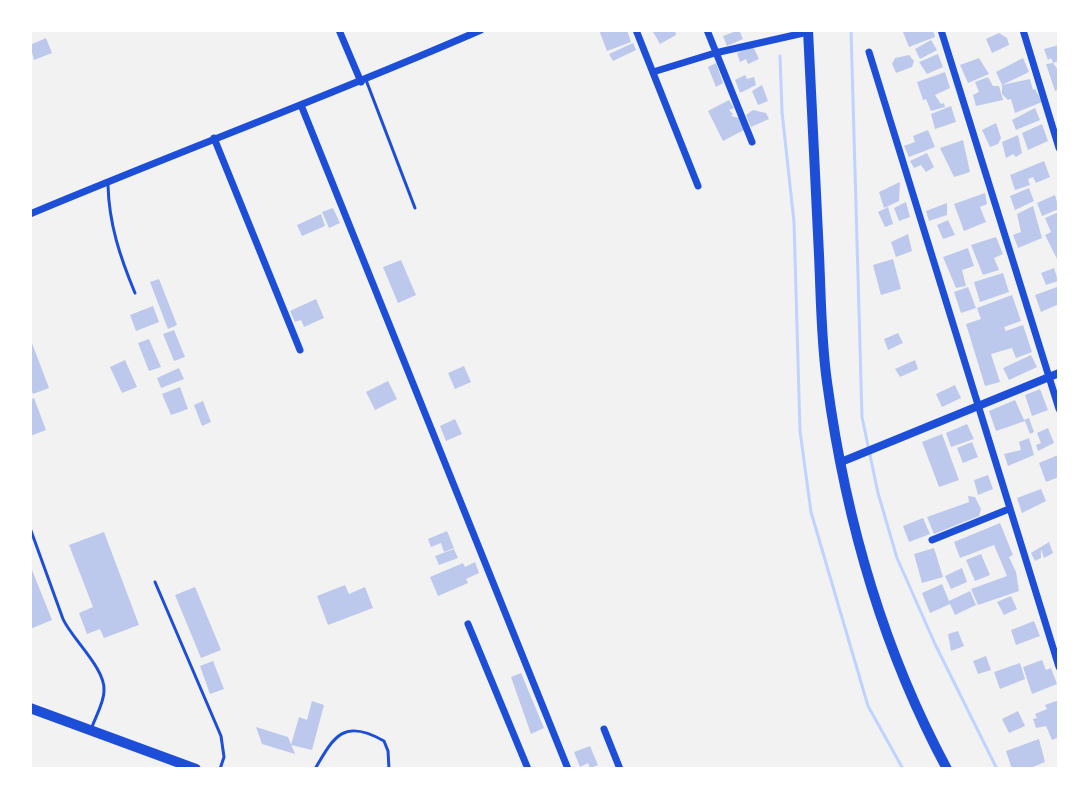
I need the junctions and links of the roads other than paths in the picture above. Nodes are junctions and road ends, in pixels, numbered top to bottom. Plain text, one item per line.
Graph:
1 (339, 30) edge
2 (636, 30) edge
3 (707, 30) edge
4 (941, 30) edge
5 (1023, 30) edge
6 (478, 31) edge
7 (808, 31) edge
8 (869, 52) dead end
9 (715, 53) junction
10 (653, 72) junction
11 (363, 81) junction
12 (301, 105) junction
13 (214, 138) junction
14 (752, 142) dead end
15 (1059, 148) edge
16 (108, 181) junction
17 (698, 186) dead end
18 (415, 208) dead end
19 (31, 212) edge
20 (135, 293) dead end
21 (300, 350) dead end
22 (1059, 373) edge
23 (1049, 378) junction
24 (976, 406) junction
25 (1059, 409) edge
26 (841, 462) junction
27 (1009, 509) junction
28 (30, 528) edge
29 (932, 540) dead end
30 (155, 582) dead end
31 (468, 624) dead end
32 (1059, 667) edge
33 (30, 708) edge
34 (604, 729) dead end
35 (91, 730) junction
36 (196, 769) edge
37 (220, 769) edge
38 (315, 769) edge
39 (389, 769) edge
40 (528, 769) edge
41 (568, 769) edge
42 (620, 769) edge
43 (947, 769) edge

1 - 11 street
2 - 10 street
3 - 9 street
4 - 23 street
5 - 15 street
6 - 11 street
7 - 9 street
7 - 26 main road
8 - 24 street
9 - 10 street
9 - 14 street
10 - 17 street
11 - 12 street
11 - 18 lane
12 - 13 street
12 - 41 street
13 - 16 street
13 - 21 street
16 - 19 street
16 - 20 lane
22 - 23 street
23 - 24 street
23 - 25 street
24 - 26 street
24 - 27 street
26 - 43 main road
27 - 29 street
27 - 32 street
28 - 35 lane
30 - 37 lane
31 - 40 street
33 - 35 main road
34 - 42 street
35 - 36 main road
38 - 39 lane

